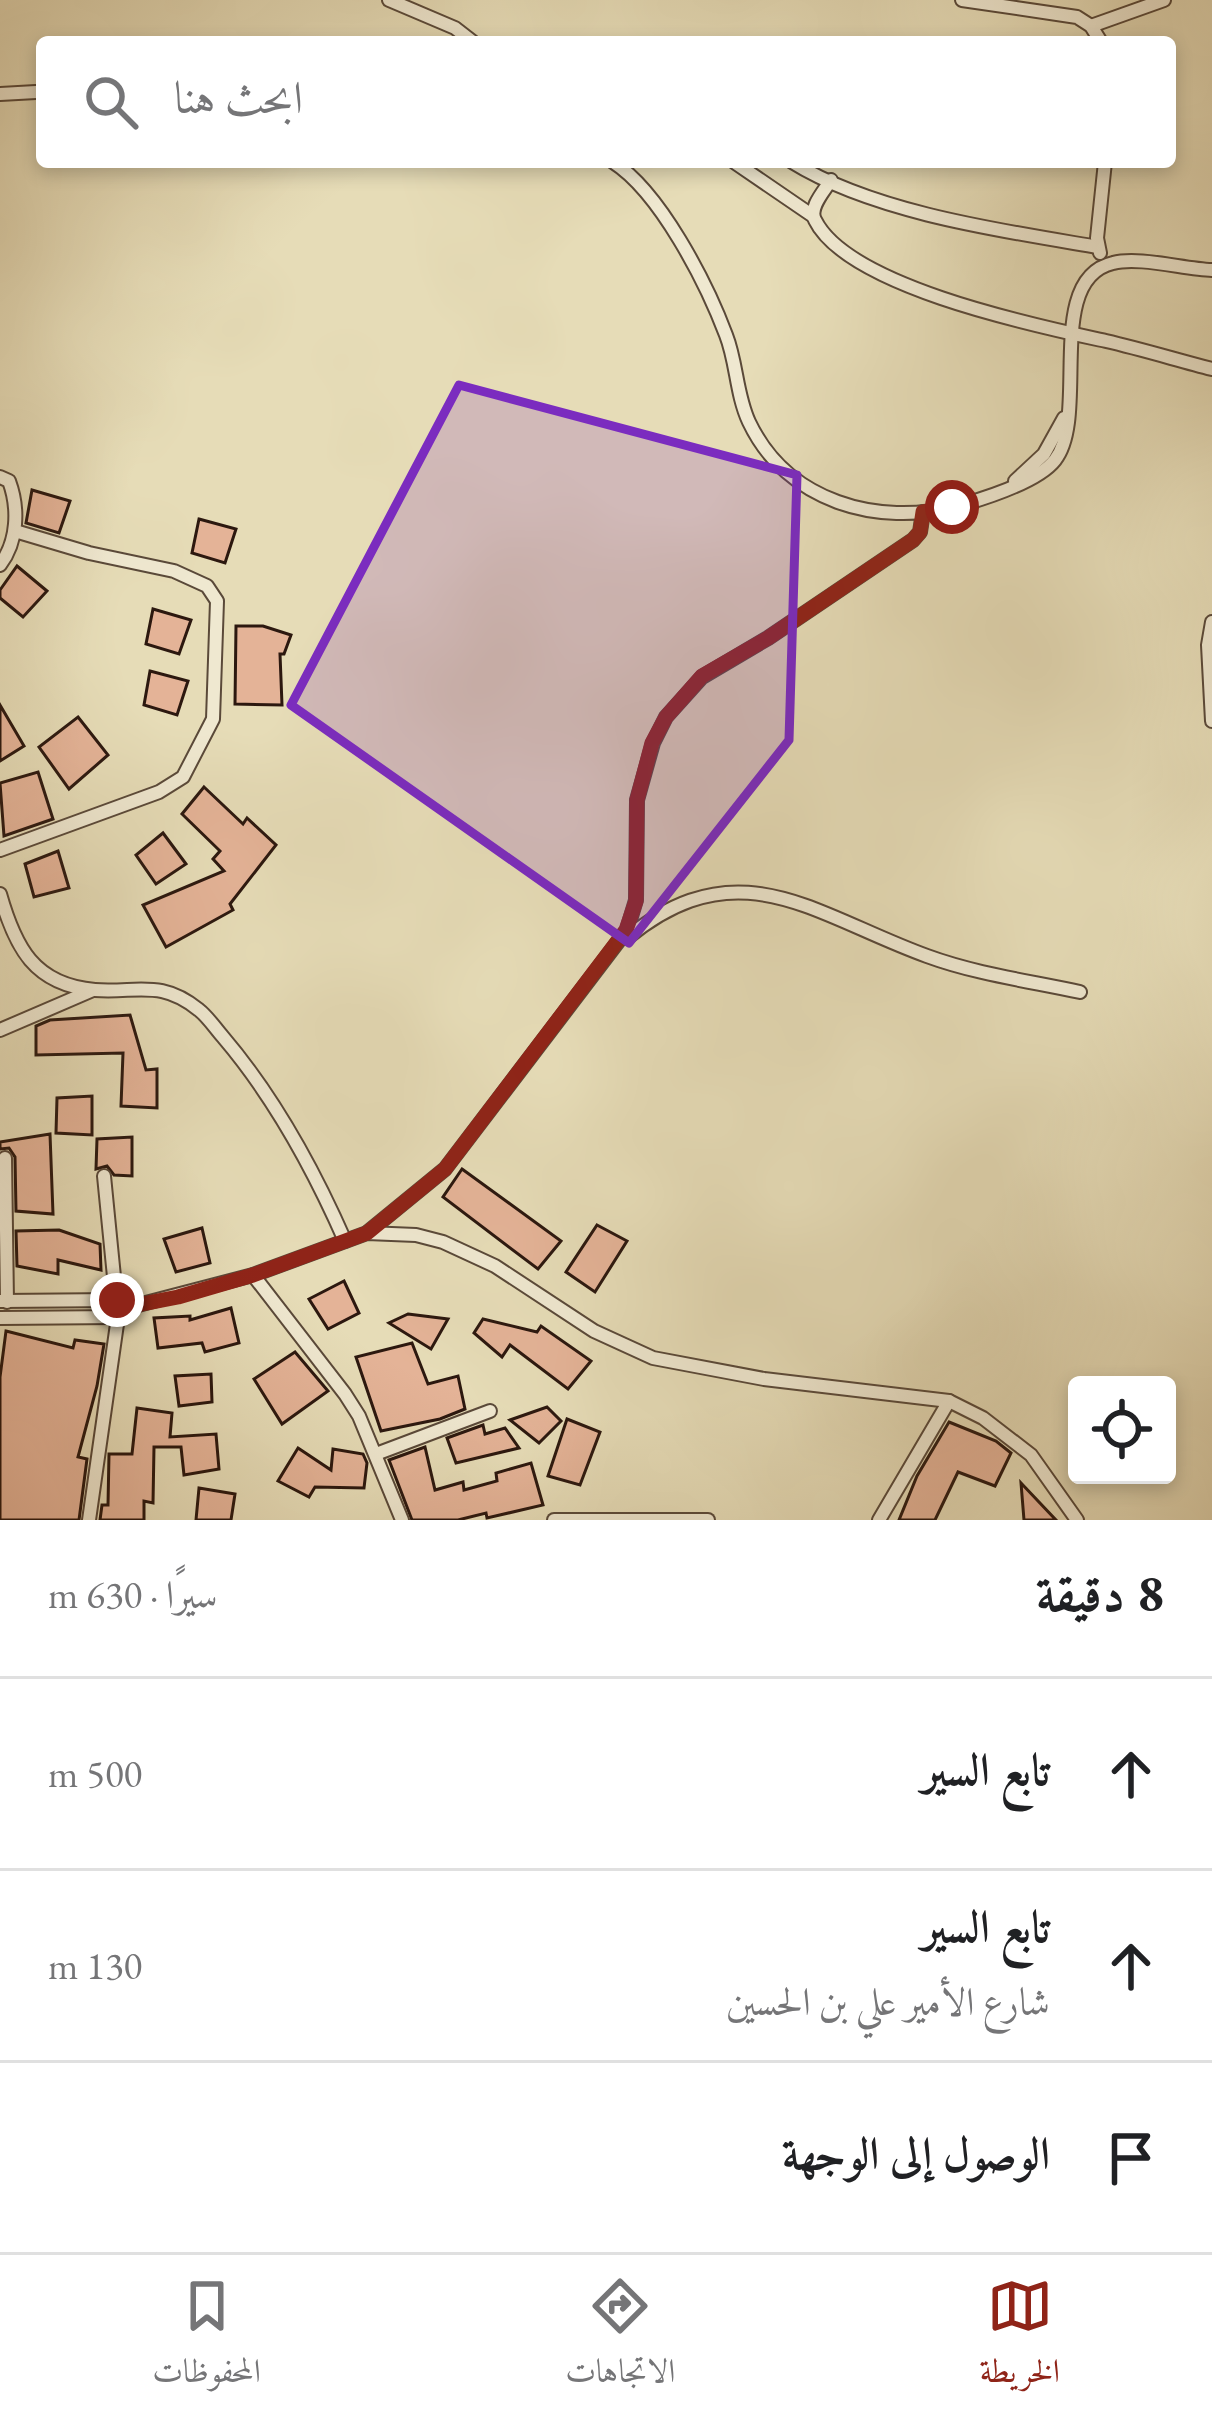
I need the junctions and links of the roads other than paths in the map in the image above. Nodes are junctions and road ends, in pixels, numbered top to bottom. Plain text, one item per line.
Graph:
1 (389, 0) edge
2 (962, 0) edge
3 (1164, 0) edge
4 (1091, 26) junction
5 (465, 36) edge
6 (1097, 36) edge
7 (36, 92) dead end
8 (0, 94) edge
9 (620, 168) edge
10 (743, 168) edge
11 (805, 168) edge
12 (1105, 168) edge
13 (831, 180) junction
14 (813, 216) junction
15 (1098, 247) junction
16 (1108, 263) junction
17 (1212, 270) edge
18 (1072, 335) junction
19 (1212, 369) edge
20 (0, 477) edge
21 (923, 512) junction
22 (15, 530) junction
23 (0, 565) edge
24 (1212, 622) edge
25 (1212, 721) edge
26 (0, 850) edge
27 (0, 894) edge
28 (612, 950) junction
29 (94, 990) junction
30 (1080, 992) dead end
31 (0, 1030) edge
32 (5, 1158) dead end
33 (104, 1176) dead end
34 (367, 1233) junction
35 (345, 1241) junction
36 (253, 1275) junction
37 (117, 1300) junction
38 (4, 1301) edge
39 (137, 1305) junction
40 (118, 1317) junction
41 (0, 1318) edge
42 (949, 1401) junction
43 (490, 1411) dead end
44 (376, 1454) junction
45 (401, 1517) edge
46 (88, 1520) edge
47 (384, 1520) edge
48 (554, 1520) edge
49 (708, 1520) edge
50 (879, 1520) edge
51 (1077, 1520) edge

1 - 5 street
2 - 4 street
3 - 4 street
4 - 6 street
7 - 8 street
9 - 21 street
10 - 14 street
11 - 13 street
12 - 15 street
13 - 14 street
13 - 15 street
14 - 18 street
15 - 16 street
16 - 17 street
16 - 18 street
18 - 19 street
18 - 21 street
20 - 22 street
21 - 28 street
22 - 23 street
22 - 26 street
24 - 25 street
27 - 29 street
28 - 30 street
28 - 34 street
29 - 31 street
29 - 35 street
32 - 38 street
33 - 37 street
34 - 35 street
34 - 42 street
35 - 36 street
36 - 39 street
36 - 44 street
37 - 38 street
37 - 39 street
37 - 40 street
39 - 40 street
40 - 41 street
40 - 46 street
42 - 50 street
42 - 51 street
43 - 44 street
44 - 45 street
45 - 47 street
48 - 49 street

